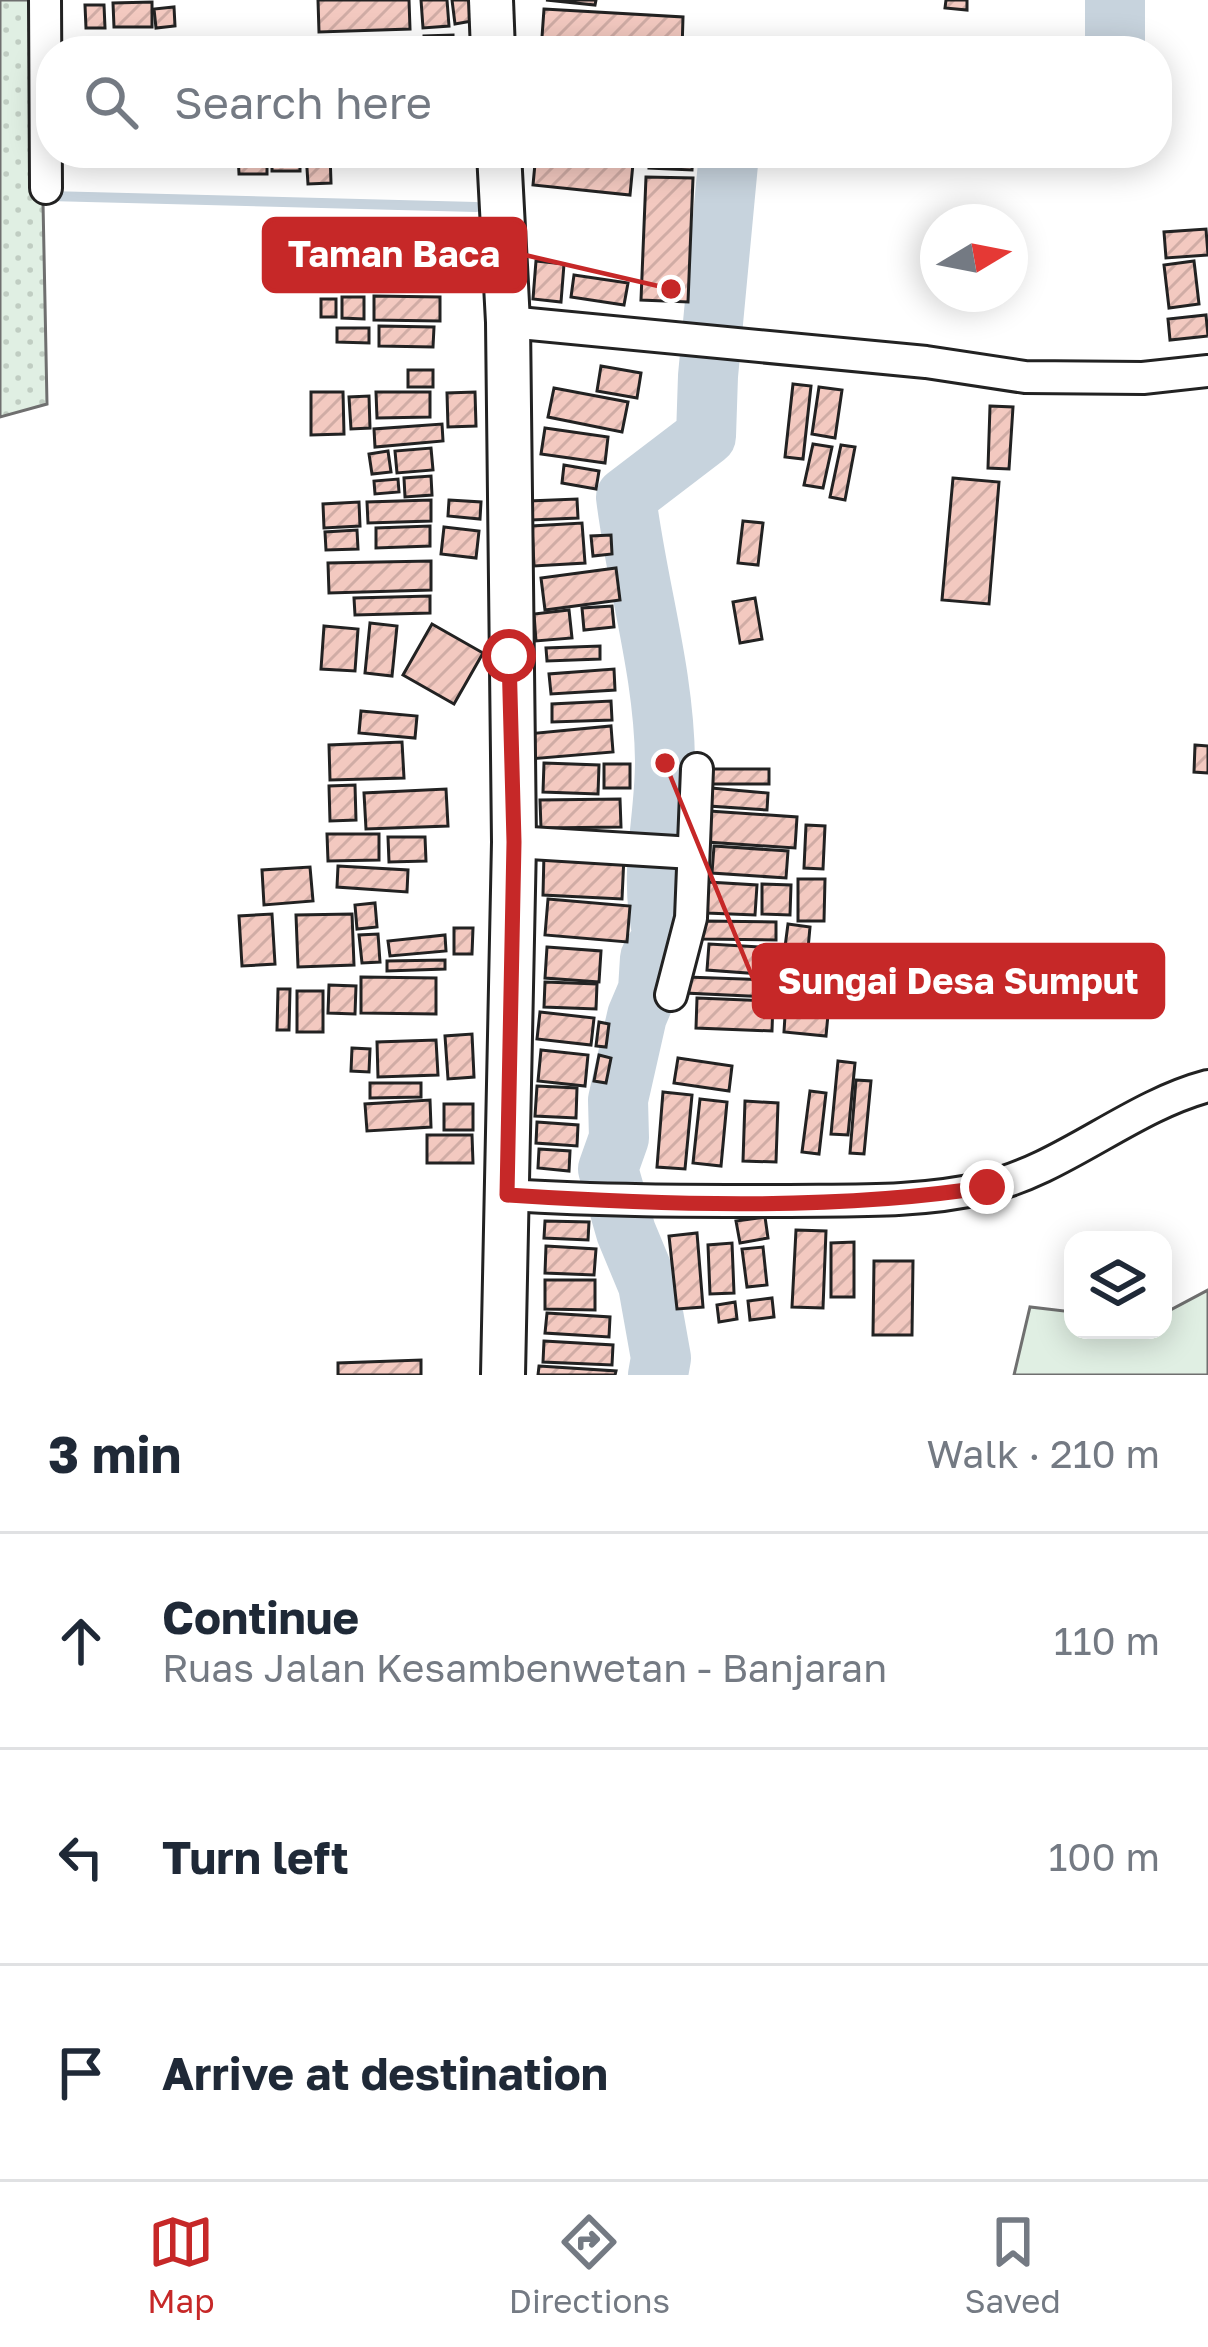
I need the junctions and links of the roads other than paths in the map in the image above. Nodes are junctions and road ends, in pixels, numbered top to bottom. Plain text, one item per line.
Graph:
1 (45, 0) edge
2 (490, 0) edge
3 (45, 36) edge
4 (492, 36) edge
5 (46, 168) edge
6 (500, 168) edge
7 (46, 188) dead end
8 (508, 322) junction
9 (1208, 371) edge
10 (697, 769) dead end
11 (514, 842) junction
12 (674, 851) junction
13 (671, 995) dead end
14 (1208, 1086) edge
15 (507, 1195) junction
16 (503, 1375) edge

1 - 3 street
2 - 4 main road
5 - 7 street
6 - 8 main road
8 - 9 street
8 - 11 main road
10 - 12 street
11 - 12 street
11 - 15 main road
12 - 13 street
14 - 15 street
15 - 16 main road

